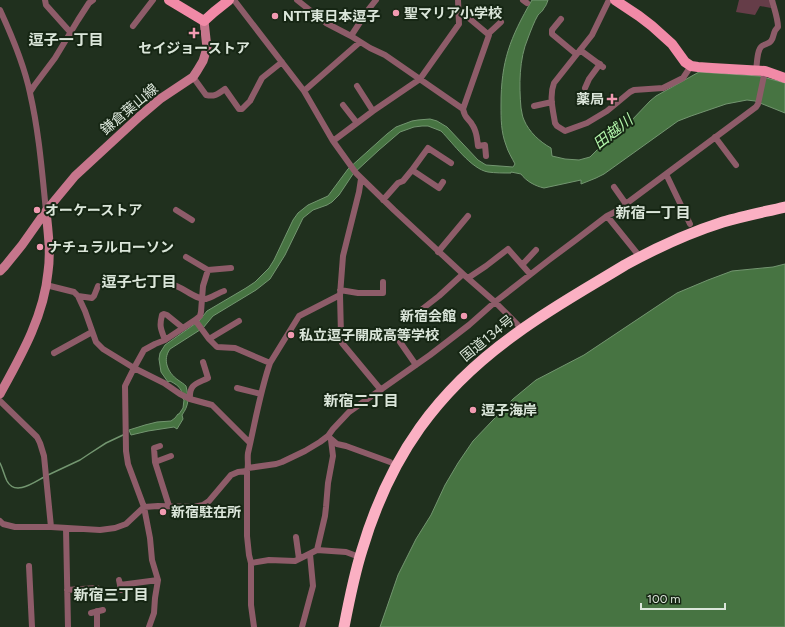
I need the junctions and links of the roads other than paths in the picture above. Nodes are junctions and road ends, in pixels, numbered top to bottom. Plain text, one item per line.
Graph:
1 (45, 0) edge
2 (93, 0) edge
3 (153, 0) edge
4 (169, 0) edge
5 (229, 0) edge
6 (234, 0) edge
7 (297, 0) edge
8 (376, 0) edge
9 (458, 0) edge
10 (610, 0) edge
11 (616, 0) edge
12 (772, 0) edge
13 (458, 9) junction
14 (0, 10) edge
15 (561, 19) dead end
16 (204, 21) junction
17 (501, 22) dead end
18 (133, 26) dead end
19 (70, 33) junction
20 (488, 34) junction
21 (351, 36) junction
22 (360, 42) junction
23 (578, 52) junction
24 (282, 62) junction
25 (691, 66) junction
26 (762, 72) junction
27 (192, 77) junction
28 (785, 78) edge
29 (420, 79) junction
30 (356, 86) dead end
31 (585, 88) dead end
32 (304, 91) junction
33 (30, 92) junction
34 (552, 102) junction
35 (343, 105) dead end
36 (534, 106) dead end
37 (463, 109) junction
38 (373, 110) junction
39 (357, 123) junction
40 (715, 137) junction
41 (333, 141) junction
42 (486, 156) dead end
43 (451, 163) dead end
44 (736, 165) dead end
45 (412, 170) junction
46 (666, 174) junction
47 (361, 179) junction
48 (443, 182) dead end
49 (614, 188) dead end
50 (383, 200) junction
51 (626, 204) junction
52 (785, 208) edge
53 (176, 210) dead end
54 (46, 211) junction
55 (468, 216) dead end
56 (607, 216) junction
57 (192, 220) dead end
58 (690, 224) dead end
59 (536, 250) dead end
60 (438, 252) junction
61 (186, 257) dead end
62 (640, 257) junction
63 (522, 265) junction
64 (231, 268) dead end
65 (208, 270) junction
66 (0, 271) edge
67 (530, 274) junction
68 (465, 276) junction
69 (383, 282) dead end
70 (170, 284) dead end
71 (46, 285) junction
72 (98, 286) dead end
73 (224, 291) dead end
74 (340, 293) junction
75 (78, 296) junction
76 (202, 298) junction
77 (495, 302) junction
78 (417, 315) dead end
79 (196, 321) junction
80 (239, 321) dead end
81 (518, 326) dead end
82 (184, 328) junction
83 (92, 332) junction
84 (209, 339) junction
85 (165, 340) junction
86 (400, 342) dead end
87 (54, 353) dead end
88 (203, 362) dead end
89 (270, 363) junction
90 (416, 365) junction
91 (134, 368) junction
92 (237, 388) dead end
93 (381, 390) junction
94 (0, 394) edge
95 (261, 394) junction
96 (189, 399) junction
97 (0, 401) edge
98 (330, 438) junction
99 (250, 444) junction
100 (160, 446) dead end
101 (171, 456) dead end
102 (155, 462) junction
103 (390, 462) dead end
104 (247, 470) junction
105 (169, 506) junction
106 (144, 507) junction
107 (0, 521) edge
108 (51, 527) junction
109 (66, 528) junction
110 (296, 537) dead end
111 (317, 550) junction
112 (310, 554) junction
113 (354, 555) dead end
114 (299, 559) junction
115 (251, 563) junction
116 (29, 566) dead end
117 (158, 580) junction
118 (120, 585) dead end
119 (97, 588) dead end
120 (67, 590) junction
121 (97, 611) dead end
122 (32, 627) edge
123 (68, 627) edge
124 (97, 627) edge
125 (149, 627) edge
126 (254, 627) edge
127 (302, 627) edge
128 (344, 627) edge

1 - 19 street
2 - 19 street
3 - 18 street
4 - 16 main road
5 - 16 main road
6 - 24 street
7 - 21 street
8 - 21 street
9 - 13 street
10 - 23 street
11 - 25 main road
12 - 26 street
13 - 20 street
13 - 29 street
14 - 33 street
15 - 23 street
16 - 27 main road, 鎌倉葉山線
17 - 20 street
19 - 33 street
20 - 37 street
21 - 22 street
22 - 29 street
22 - 32 street
23 - 31 street
23 - 34 street
24 - 27 street
24 - 32 street
25 - 26 main road
25 - 34 street
26 - 28 main road
26 - 40 street
27 - 54 main road, 鎌倉葉山線
29 - 37 street
29 - 38 street
30 - 38 street
32 - 41 street
33 - 54 street
34 - 36 street
35 - 39 street
37 - 42 street
38 - 39 street
39 - 41 street
40 - 44 street
40 - 46 street
41 - 47 street
43 - 45 street
45 - 48 street
45 - 50 street
46 - 51 street
46 - 58 street
47 - 50 street
47 - 74 street
49 - 51 street
50 - 60 street
51 - 56 street
52 - 62 highway, 国道134号
53 - 57 street
54 - 66 main road, 鎌倉葉山線
54 - 71 main road
55 - 60 street
56 - 62 street
56 - 67 street
59 - 63 street
60 - 68 street
61 - 65 street
62 - 128 highway, 国道134号
63 - 67 street
63 - 68 street
64 - 65 street
65 - 76 street
67 - 77 street
68 - 77 street
68 - 78 street
69 - 74 street
70 - 76 street
71 - 75 street
71 - 94 main road
72 - 75 street
73 - 76 street
74 - 89 street
74 - 93 street
75 - 83 street
76 - 79 street
77 - 81 street
77 - 90 street
79 - 82 street
79 - 84 street
80 - 84 street
82 - 85 street
82 - 85 street
83 - 87 street
83 - 91 street
84 - 89 street
85 - 91 street
86 - 90 street
88 - 96 street
89 - 95 street
90 - 93 street
91 - 96 street
91 - 106 street
92 - 95 street
93 - 98 street
95 - 99 street
96 - 99 street
97 - 108 street
98 - 103 street
98 - 104 street
98 - 111 street
99 - 104 street
100 - 102 street
101 - 102 street
102 - 105 street
104 - 105 street
104 - 115 street
105 - 106 street
106 - 109 street
106 - 117 street
107 - 108 street
108 - 109 street
109 - 120 street
110 - 114 street
111 - 112 street
111 - 113 street
112 - 114 street
112 - 127 street
114 - 115 street
115 - 126 street
116 - 122 street
117 - 118 street
117 - 125 street
119 - 120 street
120 - 123 street
121 - 124 street

